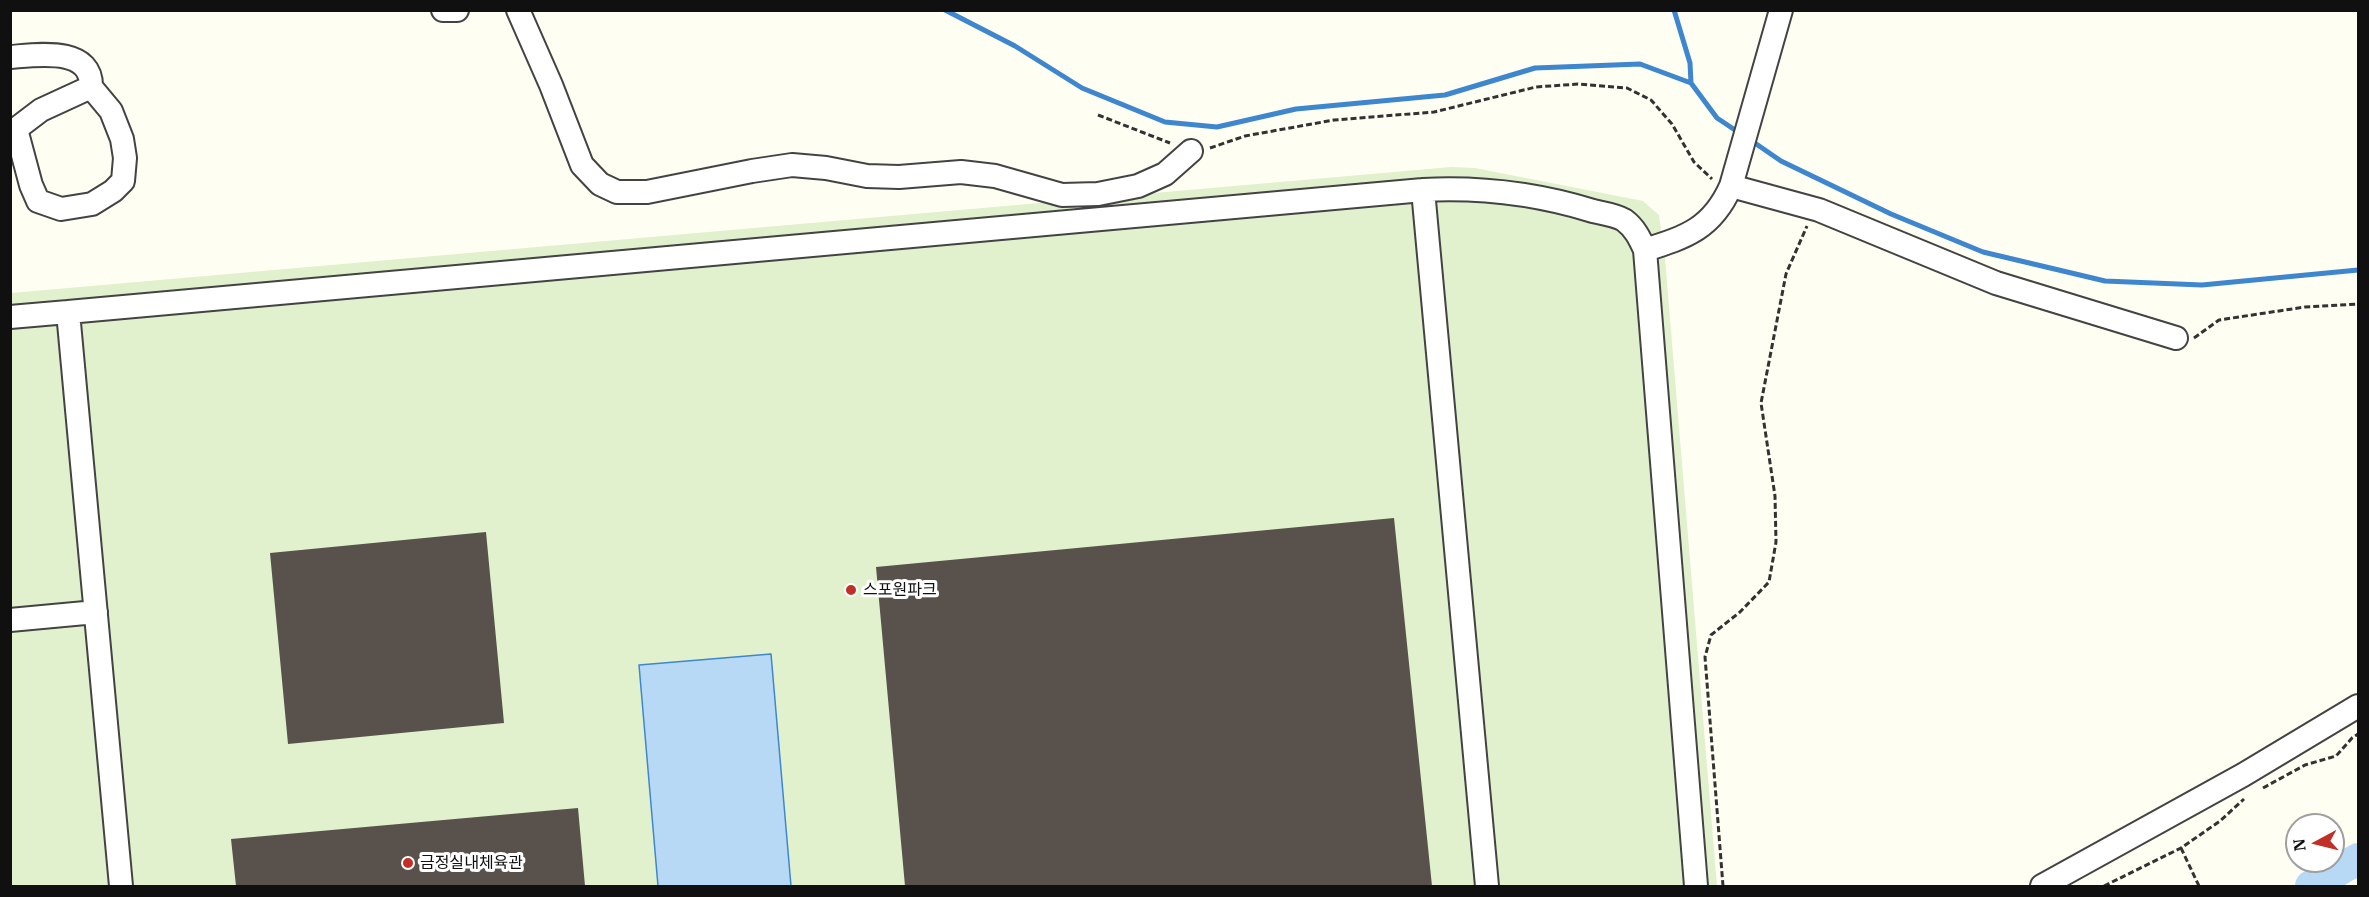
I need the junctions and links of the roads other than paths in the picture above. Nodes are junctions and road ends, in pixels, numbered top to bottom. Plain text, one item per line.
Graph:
1 (443, 10) edge
2 (457, 10) edge
3 (518, 10) edge
4 (1781, 10) edge
5 (10, 57) edge
6 (91, 87) junction
7 (1191, 151) road end
8 (1732, 181) junction
9 (1423, 190) junction
10 (1645, 250) junction
11 (68, 312) junction
12 (10, 317) edge
13 (2176, 338) road end
14 (96, 612) junction
15 (10, 620) edge
16 (2358, 706) edge
17 (121, 886) edge
18 (1487, 886) edge
19 (1696, 886) edge
20 (2042, 886) edge

1 - 2 street
3 - 7 street
4 - 8 street
5 - 6 street
6 - 6 street
8 - 10 street
8 - 13 street
9 - 10 street
9 - 11 street
9 - 18 street
10 - 19 street
11 - 12 street
11 - 14 street
14 - 15 street
14 - 17 street
16 - 20 street

